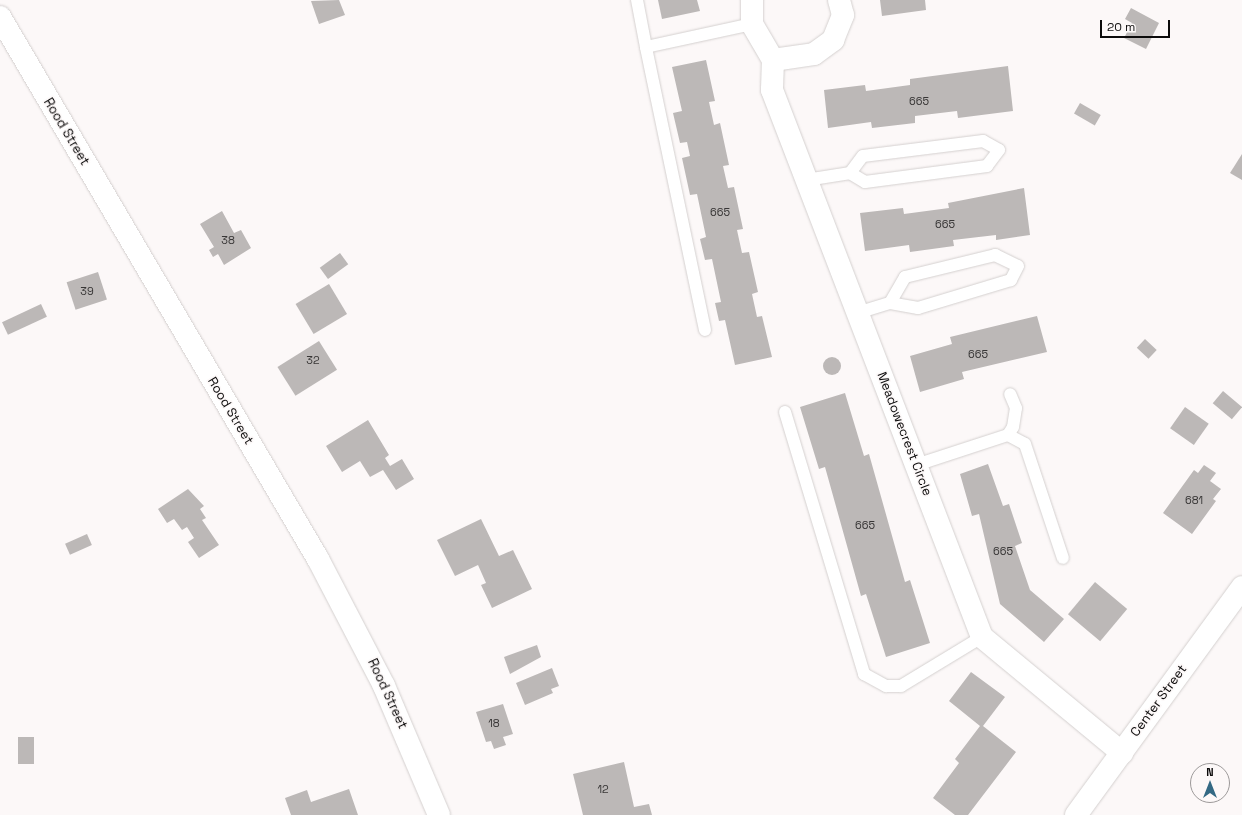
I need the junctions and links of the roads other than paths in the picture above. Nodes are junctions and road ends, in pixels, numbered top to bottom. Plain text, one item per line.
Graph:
1 (637, 0) edge
2 (752, 0) edge
3 (839, 0) edge
4 (0, 18) edge
5 (752, 24) junction
6 (646, 47) junction
7 (773, 60) junction
8 (850, 174) junction
9 (806, 180) junction
10 (890, 303) junction
11 (857, 313) junction
12 (705, 330) dead end
13 (1010, 394) dead end
14 (785, 412) dead end
15 (1008, 435) junction
16 (916, 465) junction
17 (1063, 558) dead end
18 (1242, 587) edge
19 (982, 637) junction
20 (1122, 753) junction
21 (440, 815) edge
22 (1076, 815) edge

1 - 6 lane
2 - 5 main road
3 - 7 main road
4 - 21 main road, Rood Street
5 - 6 lane
5 - 7 main road
6 - 12 lane
7 - 9 main road, Meadowecrest Circle
8 - 8 lane
8 - 9 lane
9 - 11 main road, Meadowecrest Circle
10 - 10 lane
10 - 11 lane
11 - 16 main road, Meadowecrest Circle
13 - 15 lane
14 - 19 lane
15 - 16 lane
15 - 17 lane
16 - 19 main road, Meadowecrest Circle
18 - 20 main road, Center Street
19 - 20 main road, Meadowecrest Circle
20 - 22 main road, Center Street

